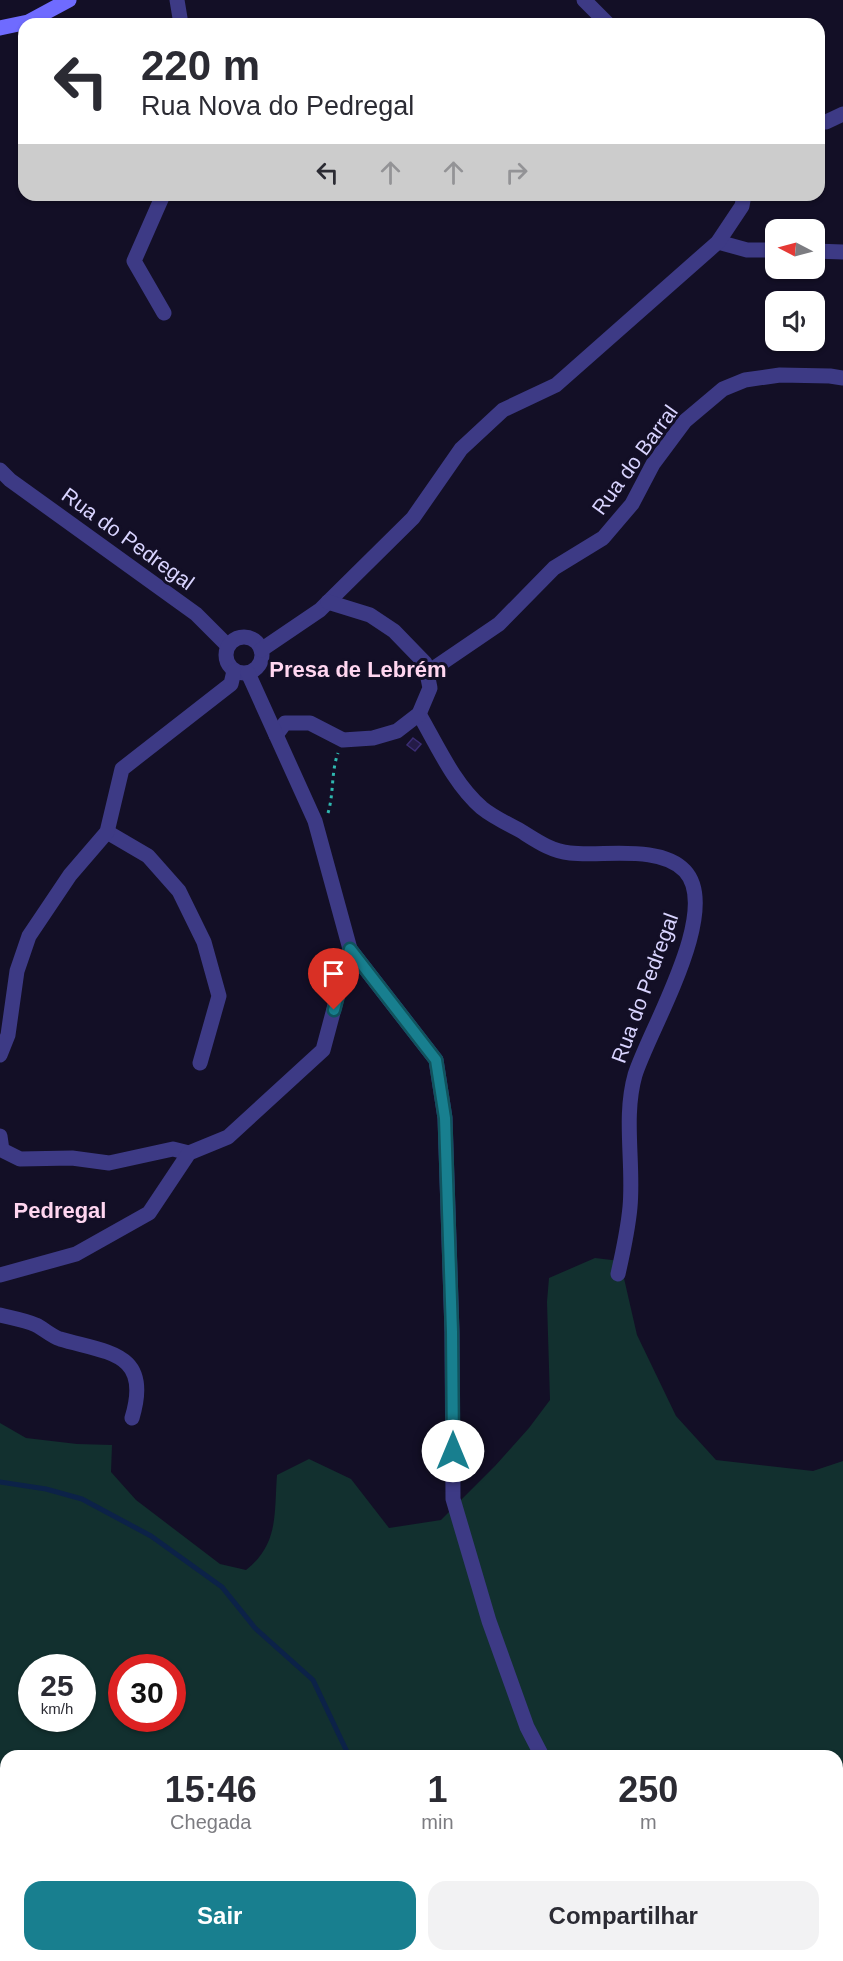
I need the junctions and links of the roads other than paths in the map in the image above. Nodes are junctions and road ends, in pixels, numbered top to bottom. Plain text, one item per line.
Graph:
1 (69, 0) edge
2 (177, 0) edge
3 (584, 0) edge
4 (35, 18) edge
5 (180, 18) edge
6 (602, 18) edge
7 (18, 24) edge
8 (0, 28) edge
9 (843, 114) edge
10 (825, 122) edge
11 (160, 201) edge
12 (743, 201) edge
13 (718, 242) junction
14 (765, 250) edge
15 (825, 251) edge
16 (843, 252) edge
17 (164, 313) dead end
18 (843, 378) edge
19 (0, 470) edge
20 (328, 602) junction
21 (228, 645) junction
22 (261, 650) junction
23 (241, 672) junction
24 (427, 673) junction
25 (418, 714) junction
26 (276, 735) junction
27 (107, 832) junction
28 (350, 949) junction
29 (0, 1055) edge
30 (200, 1063) dead end
31 (0, 1136) edge
32 (189, 1153) junction
33 (618, 1274) dead end
34 (0, 1275) edge
35 (0, 1315) edge
36 (132, 1418) dead end
37 (539, 1750) edge

1 - 4 street
2 - 5 street
3 - 6 street
7 - 8 street
9 - 10 street
11 - 17 street
12 - 13 street
13 - 14 street
13 - 20 street
15 - 16 street
18 - 24 street, Rua do Barral
19 - 21 street, Rua do Pedregal
20 - 22 street
20 - 24 street
21 - 22 street
21 - 23 street
22 - 23 street
23 - 26 street
23 - 27 street
24 - 25 street
25 - 26 street
25 - 33 street, Rua do Pedregal
26 - 28 street
27 - 29 street
27 - 30 street
28 - 32 street
28 - 37 street
31 - 32 street
32 - 34 street
35 - 36 street

